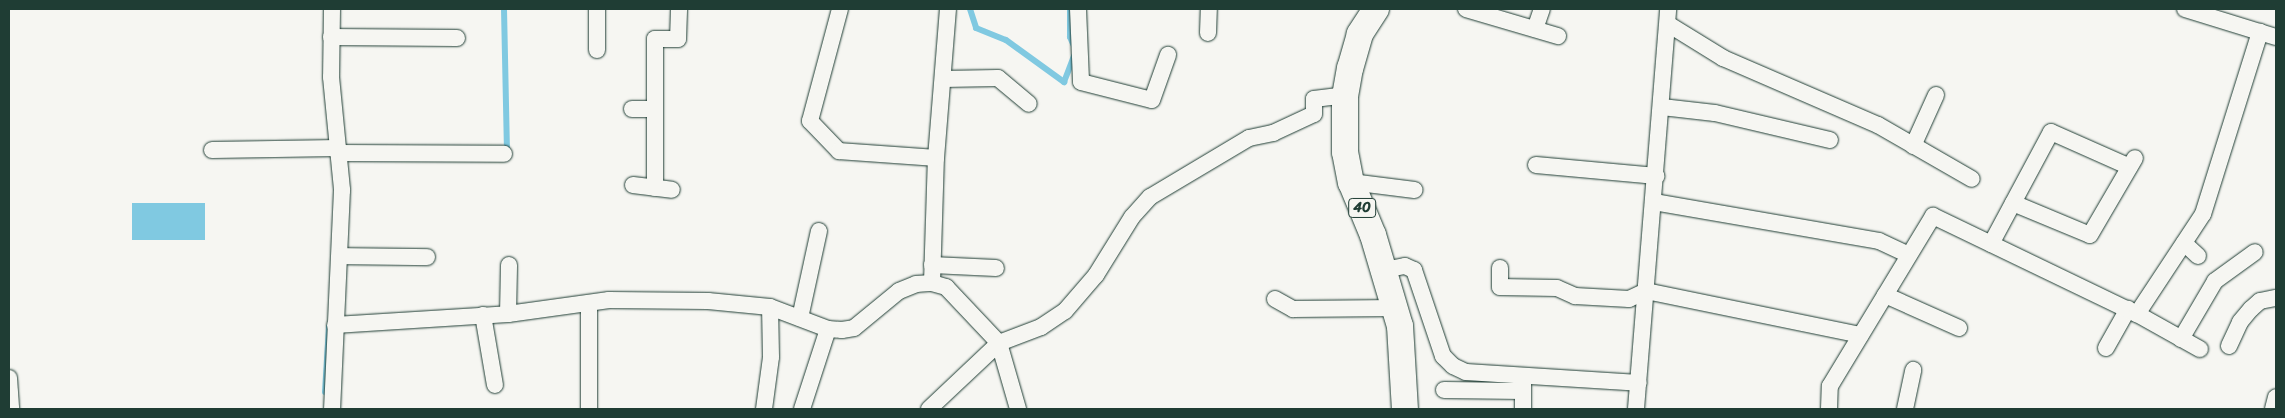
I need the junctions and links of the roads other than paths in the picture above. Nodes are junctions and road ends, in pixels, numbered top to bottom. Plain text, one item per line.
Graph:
1 (332, 9) edge
2 (597, 9) edge
3 (679, 9) edge
4 (840, 9) edge
5 (948, 9) edge
6 (1078, 9) edge
7 (1209, 9) edge
8 (1376, 9) edge
9 (1466, 9) edge
10 (1542, 9) edge
11 (2185, 9) edge
12 (1668, 17) edge
13 (1535, 29) junction
14 (2260, 32) junction
15 (1208, 33) dead end
16 (1558, 36) dead end
17 (332, 37) junction
18 (2276, 37) edge
19 (457, 38) dead end
20 (597, 50) dead end
21 (1168, 55) dead end
22 (942, 79) junction
23 (1345, 95) junction
24 (1936, 95) dead end
25 (1029, 104) dead end
26 (1662, 107) junction
27 (632, 109) dead end
28 (655, 109) junction
29 (1830, 140) dead end
30 (1913, 146) junction
31 (212, 150) dead end
32 (338, 151) junction
33 (504, 154) dead end
34 (936, 158) junction
35 (1536, 165) dead end
36 (1656, 176) junction
37 (1972, 179) dead end
38 (1351, 182) junction
39 (633, 185) dead end
40 (655, 188) junction
41 (672, 190) dead end
42 (1414, 190) dead end
43 (1654, 202) junction
44 (2013, 203) junction
45 (819, 231) dead end
46 (2184, 243) junction
47 (1991, 244) junction
48 (2255, 252) dead end
49 (1909, 255) junction
50 (340, 256) junction
51 (2198, 256) dead end
52 (428, 257) dead end
53 (509, 265) dead end
54 (932, 265) junction
55 (996, 268) dead end
56 (1500, 268) dead end
57 (1384, 270) junction
58 (932, 283) junction
59 (1646, 291) junction
60 (1885, 295) junction
61 (2276, 298) edge
62 (1275, 299) dead end
63 (589, 303) junction
64 (770, 308) junction
65 (1396, 308) junction
66 (2132, 312) junction
67 (508, 314) junction
68 (482, 316) junction
69 (800, 318) junction
70 (335, 324) junction
71 (1960, 328) dead end
72 (828, 329) junction
73 (1861, 335) junction
74 (2181, 339) junction
75 (999, 343) junction
76 (2229, 346) dead end
77 (2106, 348) dead end
78 (2200, 349) dead end
79 (1913, 370) dead end
80 (9, 378) edge
81 (1523, 383) junction
82 (1639, 383) junction
83 (495, 384) dead end
84 (1444, 390) dead end
85 (2276, 398) edge
86 (11, 409) edge
87 (332, 409) edge
88 (589, 409) edge
89 (764, 409) edge
90 (802, 409) edge
91 (929, 409) edge
92 (1018, 409) edge
93 (1405, 409) edge
94 (1523, 409) edge
95 (1636, 409) edge
96 (1829, 409) edge
97 (1905, 409) edge
98 (2273, 409) edge

1 - 17 street
2 - 20 street
3 - 28 street
4 - 34 street
5 - 22 street
6 - 21 street
7 - 15 street
8 - 23 main road, 40
9 - 13 street
10 - 13 street
11 - 14 street
12 - 26 street
12 - 30 street
13 - 16 street
14 - 18 street
14 - 46 street
17 - 19 street
17 - 32 street
22 - 25 street
22 - 34 street
23 - 38 main road, 40
23 - 75 street
24 - 30 street
26 - 29 street
26 - 36 street
27 - 28 street
28 - 40 street
30 - 37 street
31 - 32 street
32 - 33 street
32 - 50 street
34 - 54 street
35 - 36 street
36 - 43 street
38 - 42 street
38 - 57 main road, 40
39 - 40 street
40 - 41 street
43 - 49 street
43 - 59 street
44 - 44 street
44 - 47 street
45 - 69 street
46 - 51 street
46 - 66 street
47 - 49 street
47 - 66 street
48 - 74 street
49 - 60 street
50 - 52 street
50 - 70 street
53 - 67 street
54 - 55 street
54 - 58 street
56 - 59 street
57 - 65 main road, 40
57 - 81 street
58 - 72 street
58 - 75 street
59 - 73 street
59 - 82 street
60 - 71 street
60 - 73 street
61 - 76 street
62 - 65 street
63 - 64 street
63 - 67 street
63 - 88 street
64 - 69 street
64 - 89 street
65 - 93 main road, 40
66 - 74 street
66 - 77 street
67 - 68 street
68 - 70 street
68 - 83 street
69 - 72 street
70 - 87 street
72 - 90 street
73 - 96 street
74 - 78 street
75 - 91 street
75 - 92 street
79 - 97 street
80 - 86 street
81 - 82 street
81 - 84 street
81 - 94 street
82 - 95 street
85 - 98 street

